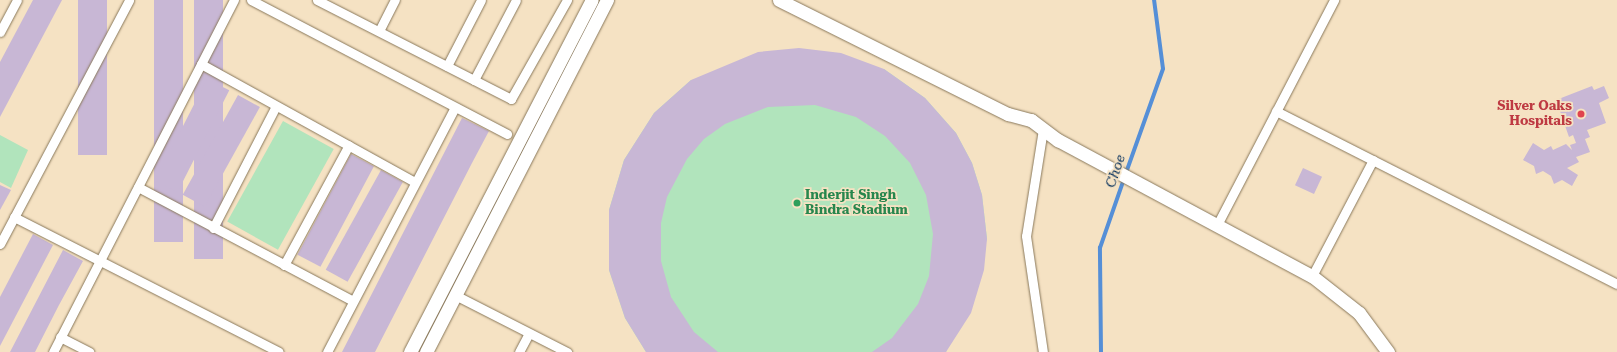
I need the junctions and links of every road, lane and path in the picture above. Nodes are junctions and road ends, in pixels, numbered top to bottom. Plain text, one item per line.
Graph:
1 (17, 0) edge
2 (128, 0) edge
3 (234, 0) edge
4 (251, 0) edge
5 (317, 0) edge
6 (395, 0) edge
7 (481, 0) edge
8 (516, 0) edge
9 (567, 0) edge
10 (592, 0) edge
11 (607, 0) edge
12 (780, 0) edge
13 (1334, 0) edge
14 (379, 31) junction
15 (0, 32) edge
16 (201, 64) junction
17 (447, 66) junction
18 (474, 80) junction
19 (276, 106) junction
20 (455, 107) junction
21 (1276, 111) junction
22 (1043, 129) junction
23 (507, 134) dead end
24 (348, 145) junction
25 (1373, 160) junction
26 (416, 182) junction
27 (138, 187) junction
28 (14, 217) junction
29 (1217, 225) junction
30 (213, 228) junction
31 (0, 244) edge
32 (100, 260) junction
33 (284, 265) junction
34 (1312, 276) junction
35 (1617, 284) edge
36 (455, 296) junction
37 (353, 301) junction
38 (529, 332) junction
39 (60, 337) junction
40 (53, 352) edge
41 (89, 352) edge
42 (279, 352) edge
43 (327, 352) edge
44 (410, 352) edge
45 (426, 352) edge
46 (519, 352) edge
47 (567, 352) edge
48 (1044, 352) edge
49 (1388, 352) edge

1 - 15 street
2 - 28 street
3 - 16 street
4 - 20 street
5 - 14 street
6 - 14 street
7 - 17 street
8 - 18 street
9 - 18 street
10 - 44 main road
11 - 36 main road
12 - 22 main road
13 - 21 street
14 - 17 street
16 - 19 street
16 - 27 street
17 - 18 street
19 - 24 street
19 - 30 street
20 - 23 street
20 - 26 street
21 - 25 street
21 - 29 street
22 - 29 main road
22 - 48 street
24 - 26 street
24 - 33 street
25 - 34 street
25 - 35 street
26 - 37 street
27 - 30 street
27 - 32 street
28 - 31 street
28 - 32 street
29 - 34 main road
30 - 33 street
32 - 39 street
32 - 42 street
33 - 37 street
34 - 49 main road
36 - 38 street
36 - 45 main road
37 - 43 street
38 - 46 street
38 - 47 street
39 - 40 street
39 - 41 street

